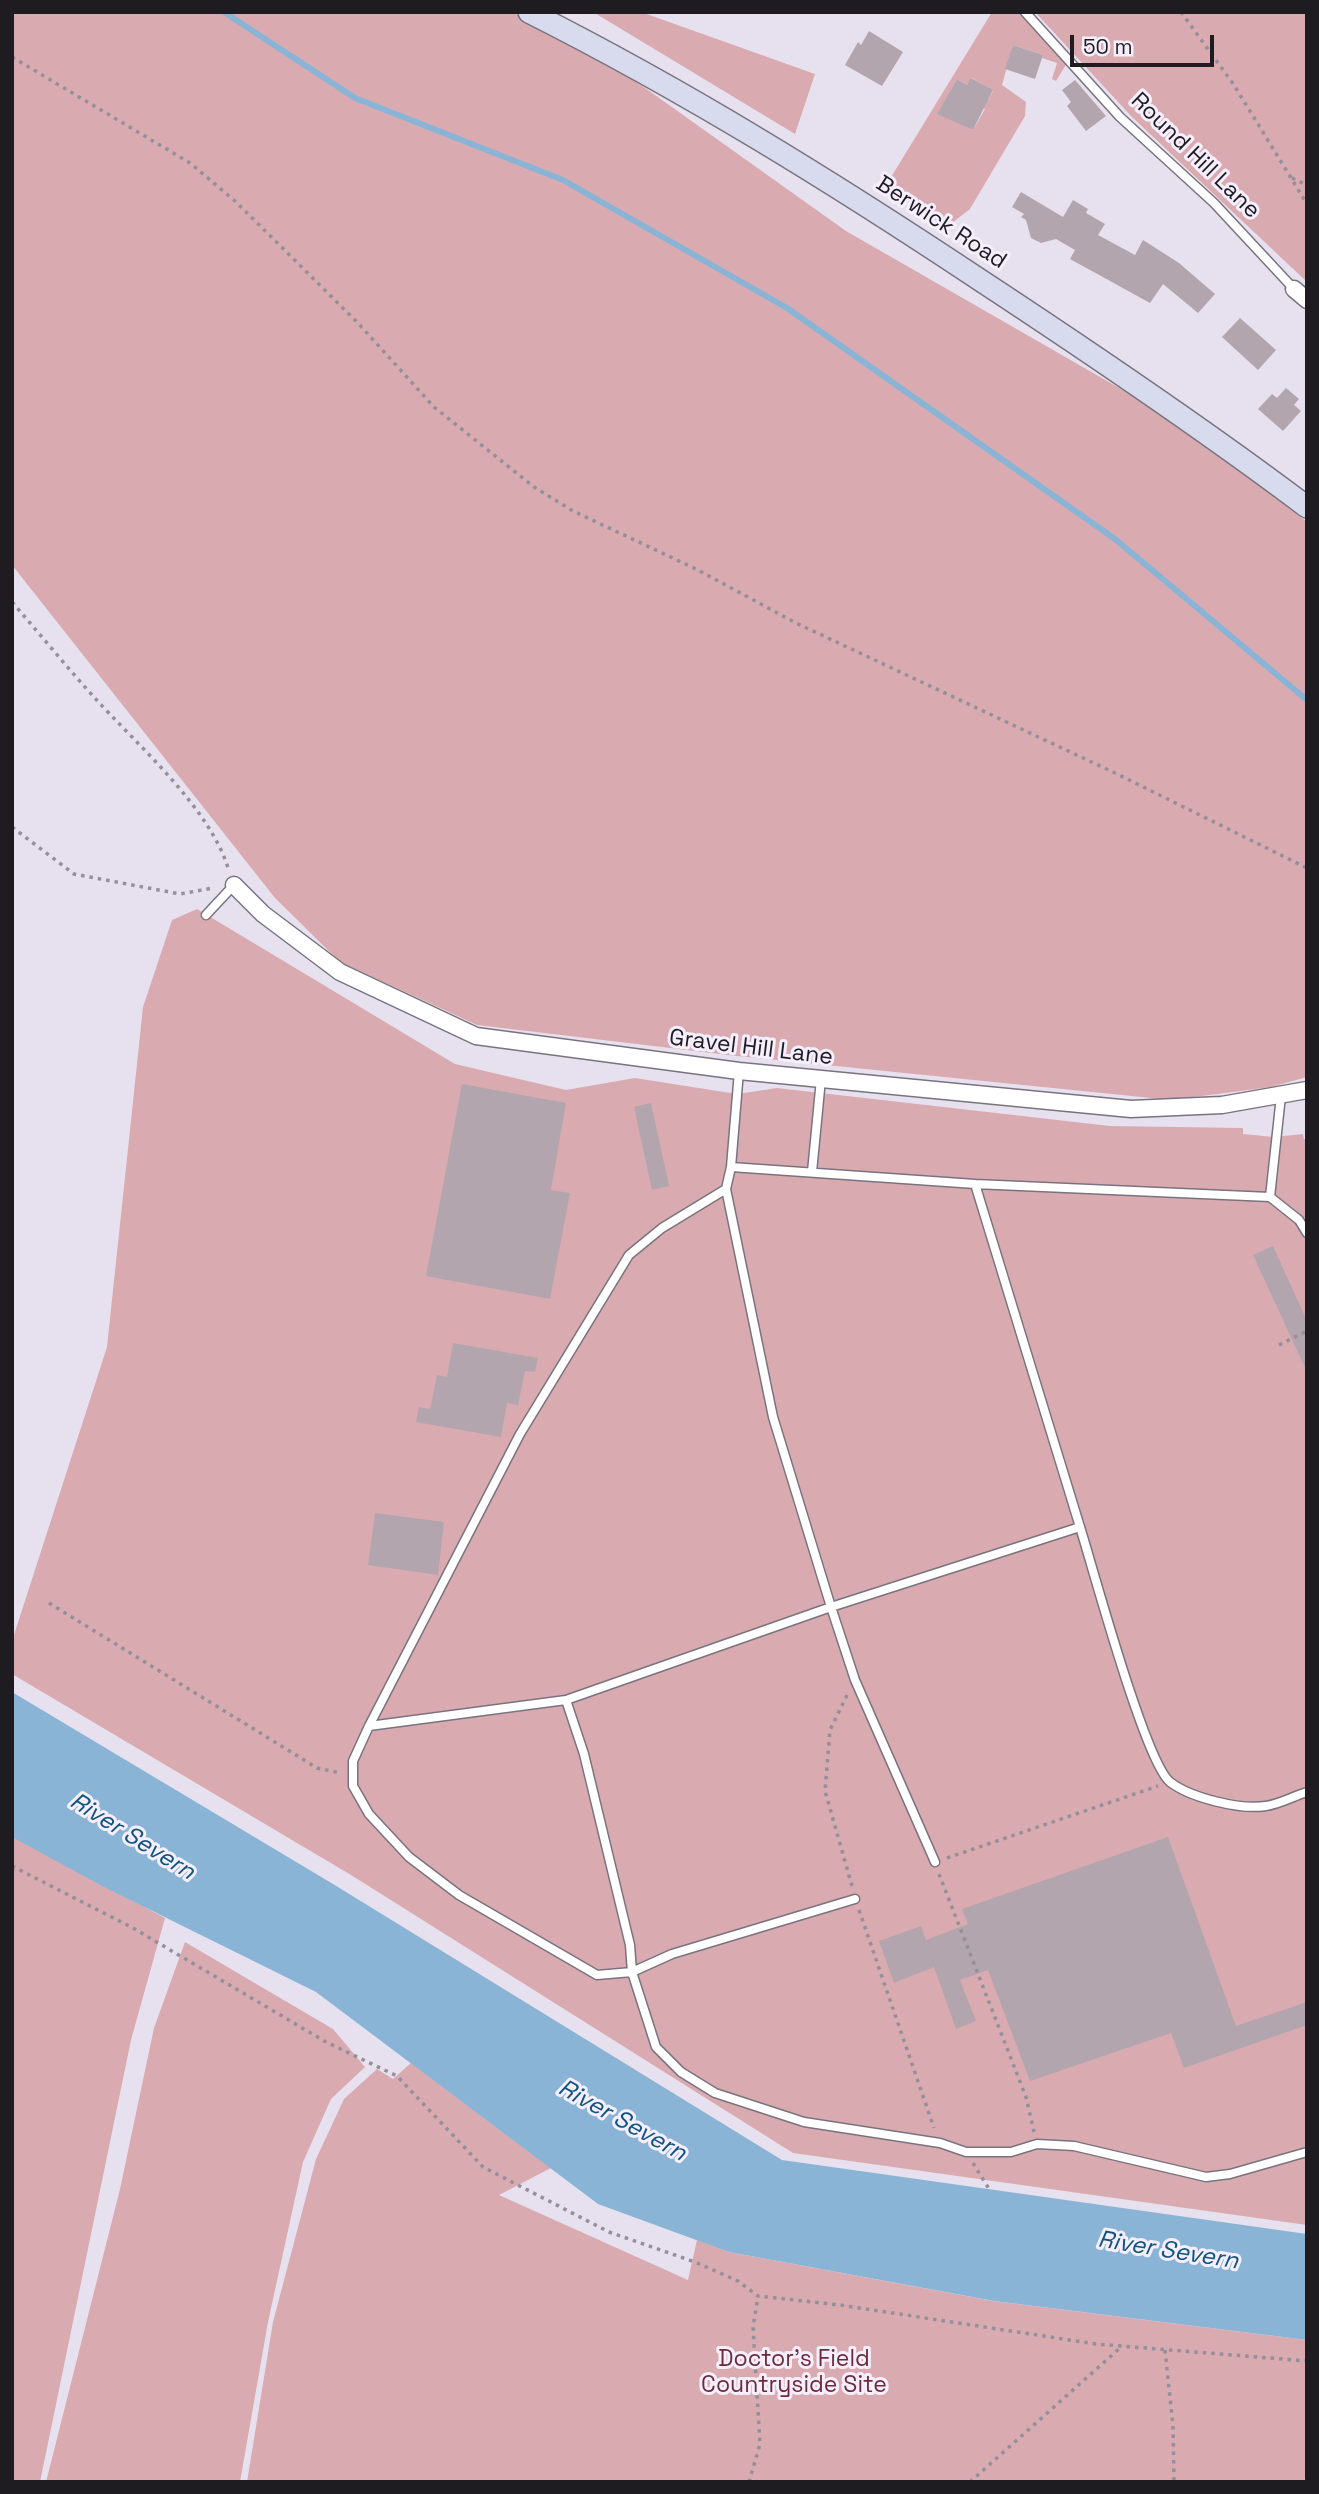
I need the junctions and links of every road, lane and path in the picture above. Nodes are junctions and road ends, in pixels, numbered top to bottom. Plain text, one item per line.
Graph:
1 (529, 12) edge
2 (1024, 12) edge
3 (1181, 12) edge
4 (12, 58) edge
5 (1290, 177) junction
6 (1307, 185) edge
7 (1307, 204) edge
8 (1294, 289) joint
9 (1307, 300) edge
10 (1307, 507) edge
11 (12, 602) edge
12 (12, 827) edge
13 (1307, 868) edge
14 (234, 885) junction
15 (206, 915) dead end
16 (739, 1071) junction
17 (821, 1079) junction
18 (1307, 1090) edge
19 (1281, 1096) junction
20 (731, 1167) junction
21 (812, 1172) junction
22 (975, 1184) junction
23 (726, 1189) junction
24 (1270, 1197) junction
25 (1307, 1233) edge
26 (1307, 1331) edge
27 (1279, 1345) dead end
28 (1080, 1527) junction
29 (49, 1603) dead end
30 (831, 1607) junction
31 (855, 1680) junction
32 (566, 1700) junction
33 (369, 1726) junction
34 (353, 1776) junction
35 (1170, 1782) junction
36 (1307, 1792) edge
37 (934, 1862) junction
38 (12, 1866) edge
39 (855, 1899) junction
40 (632, 1972) junction
41 (940, 2143) junction
42 (1037, 2144) junction
43 (966, 2152) junction
44 (1307, 2152) edge
45 (989, 2189) dead end
46 (758, 2296) junction
47 (1121, 2346) junction
48 (1165, 2350) junction
49 (1307, 2361) edge
50 (749, 2482) edge
51 (970, 2482) edge
52 (1174, 2482) edge

1 - 10 main road, Berwick Road
2 - 8 lane, Round Hill Lane
3 - 5 path
4 - 13 path
5 - 6 path
5 - 7 path
8 - 9 street, Round Hill Lane
11 - 14 path
12 - 14 path
14 - 15 lane
14 - 16 street, Gravel Hill Lane
16 - 17 street, Gravel Hill Lane
16 - 20 lane
17 - 19 street, Gravel Hill Lane
17 - 21 lane
18 - 19 street, Gravel Hill Lane
19 - 24 lane
20 - 21 lane
20 - 23 lane
21 - 22 lane
22 - 24 lane
22 - 28 lane
23 - 30 lane
23 - 33 lane
24 - 25 lane
26 - 27 path
28 - 30 lane
28 - 35 lane
29 - 34 path
30 - 31 lane
30 - 32 lane
31 - 37 lane
31 - 39 path
32 - 33 lane
32 - 40 lane
33 - 34 lane
34 - 40 lane
35 - 36 lane
35 - 37 path
37 - 42 path
38 - 46 path
39 - 40 lane
39 - 41 path
40 - 41 lane
41 - 43 lane
42 - 43 lane
42 - 44 lane
43 - 45 path
46 - 47 path
46 - 50 path
47 - 48 path
47 - 51 path
48 - 49 path
48 - 52 path

